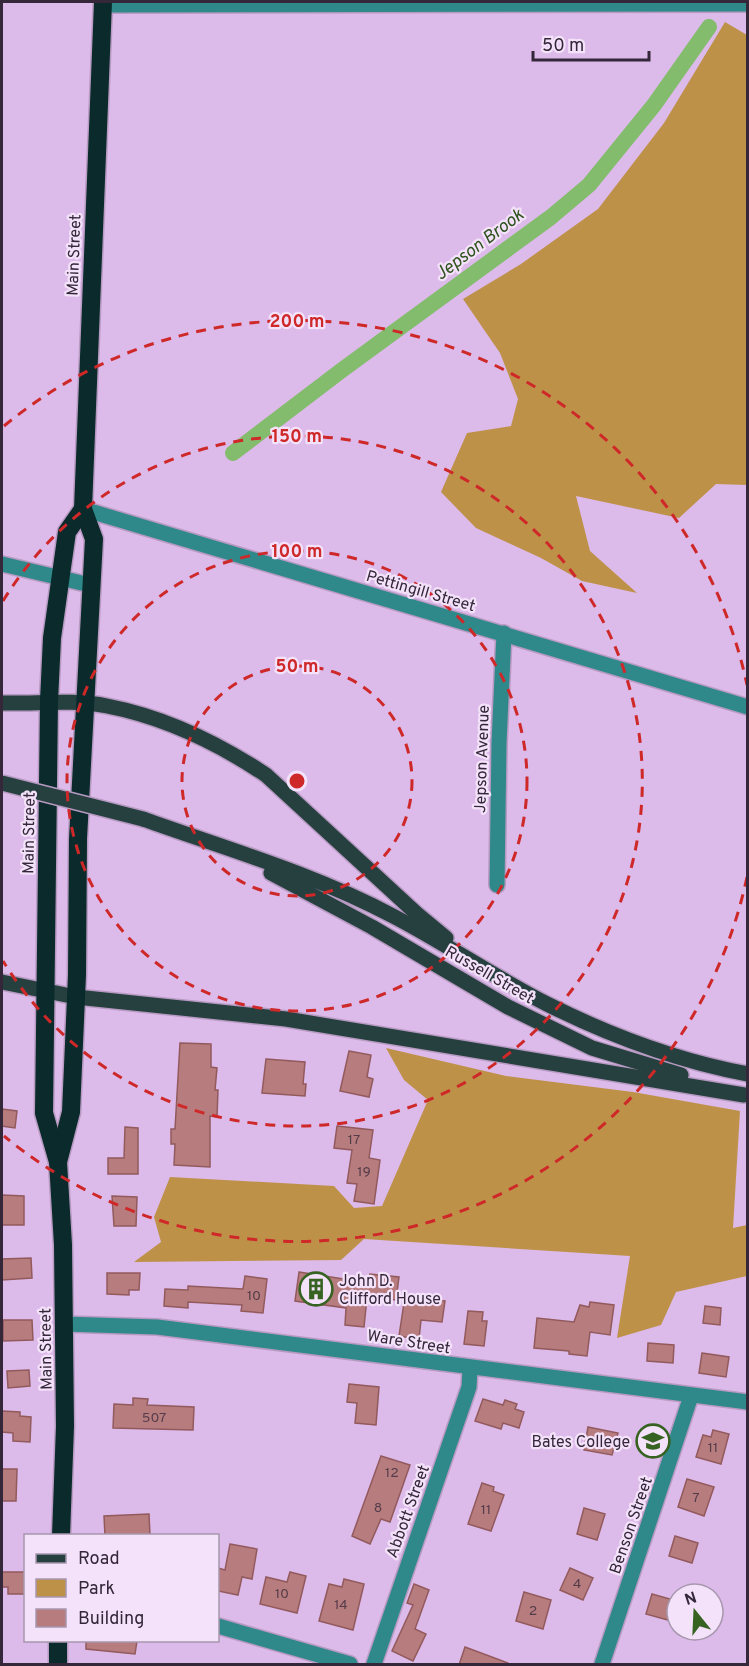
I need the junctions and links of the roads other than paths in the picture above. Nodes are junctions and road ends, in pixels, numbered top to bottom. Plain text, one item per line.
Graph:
1 (103, 3) edge
2 (747, 4) edge
3 (83, 509) junction
4 (2, 564) edge
5 (60, 577) junction
6 (90, 585) junction
7 (504, 633) junction
8 (49, 701) junction
9 (2, 703) edge
10 (84, 704) junction
11 (747, 707) edge
12 (2, 783) edge
13 (229, 850) junction
14 (497, 885) dead end
15 (500, 976) junction
16 (2, 982) edge
17 (44, 992) junction
18 (76, 997) junction
19 (747, 1074) edge
20 (746, 1095) edge
21 (58, 1162) junction
22 (64, 1324) junction
23 (470, 1369) junction
24 (691, 1396) junction
25 (747, 1402) edge
26 (61, 1534) edge
27 (219, 1626) edge
28 (58, 1642) edge
29 (58, 1665) edge
30 (350, 1665) edge
31 (374, 1665) edge
32 (602, 1665) edge

1 - 2 street
1 - 3 highway, Main Street
3 - 5 highway, Main Street
3 - 6 highway, Main Street
3 - 7 street, Pettingill Street
4 - 5 street
5 - 6 street
5 - 8 highway, Main Street
6 - 10 highway, Main Street
7 - 11 street, Pettingill Street
7 - 14 street, Jepson Avenue
8 - 9 main road
8 - 10 main road
8 - 17 highway, Main Street
10 - 15 main road
10 - 18 highway, Main Street
12 - 13 main road, Russell Street, bridge
13 - 15 main road, Russell Street
13 - 20 main road, Russell Street
15 - 19 main road, Russell Street
16 - 17 main road
17 - 18 main road
17 - 21 highway, Main Street
18 - 20 main road
18 - 21 highway, Main Street
21 - 22 highway, Main Street
22 - 23 street, Ware Street
22 - 26 highway, Main Street
23 - 24 street, Ware Street
23 - 31 street, Abbott Street
24 - 25 street, Ware Street
24 - 32 street, Benson Street
27 - 30 street
28 - 29 highway

